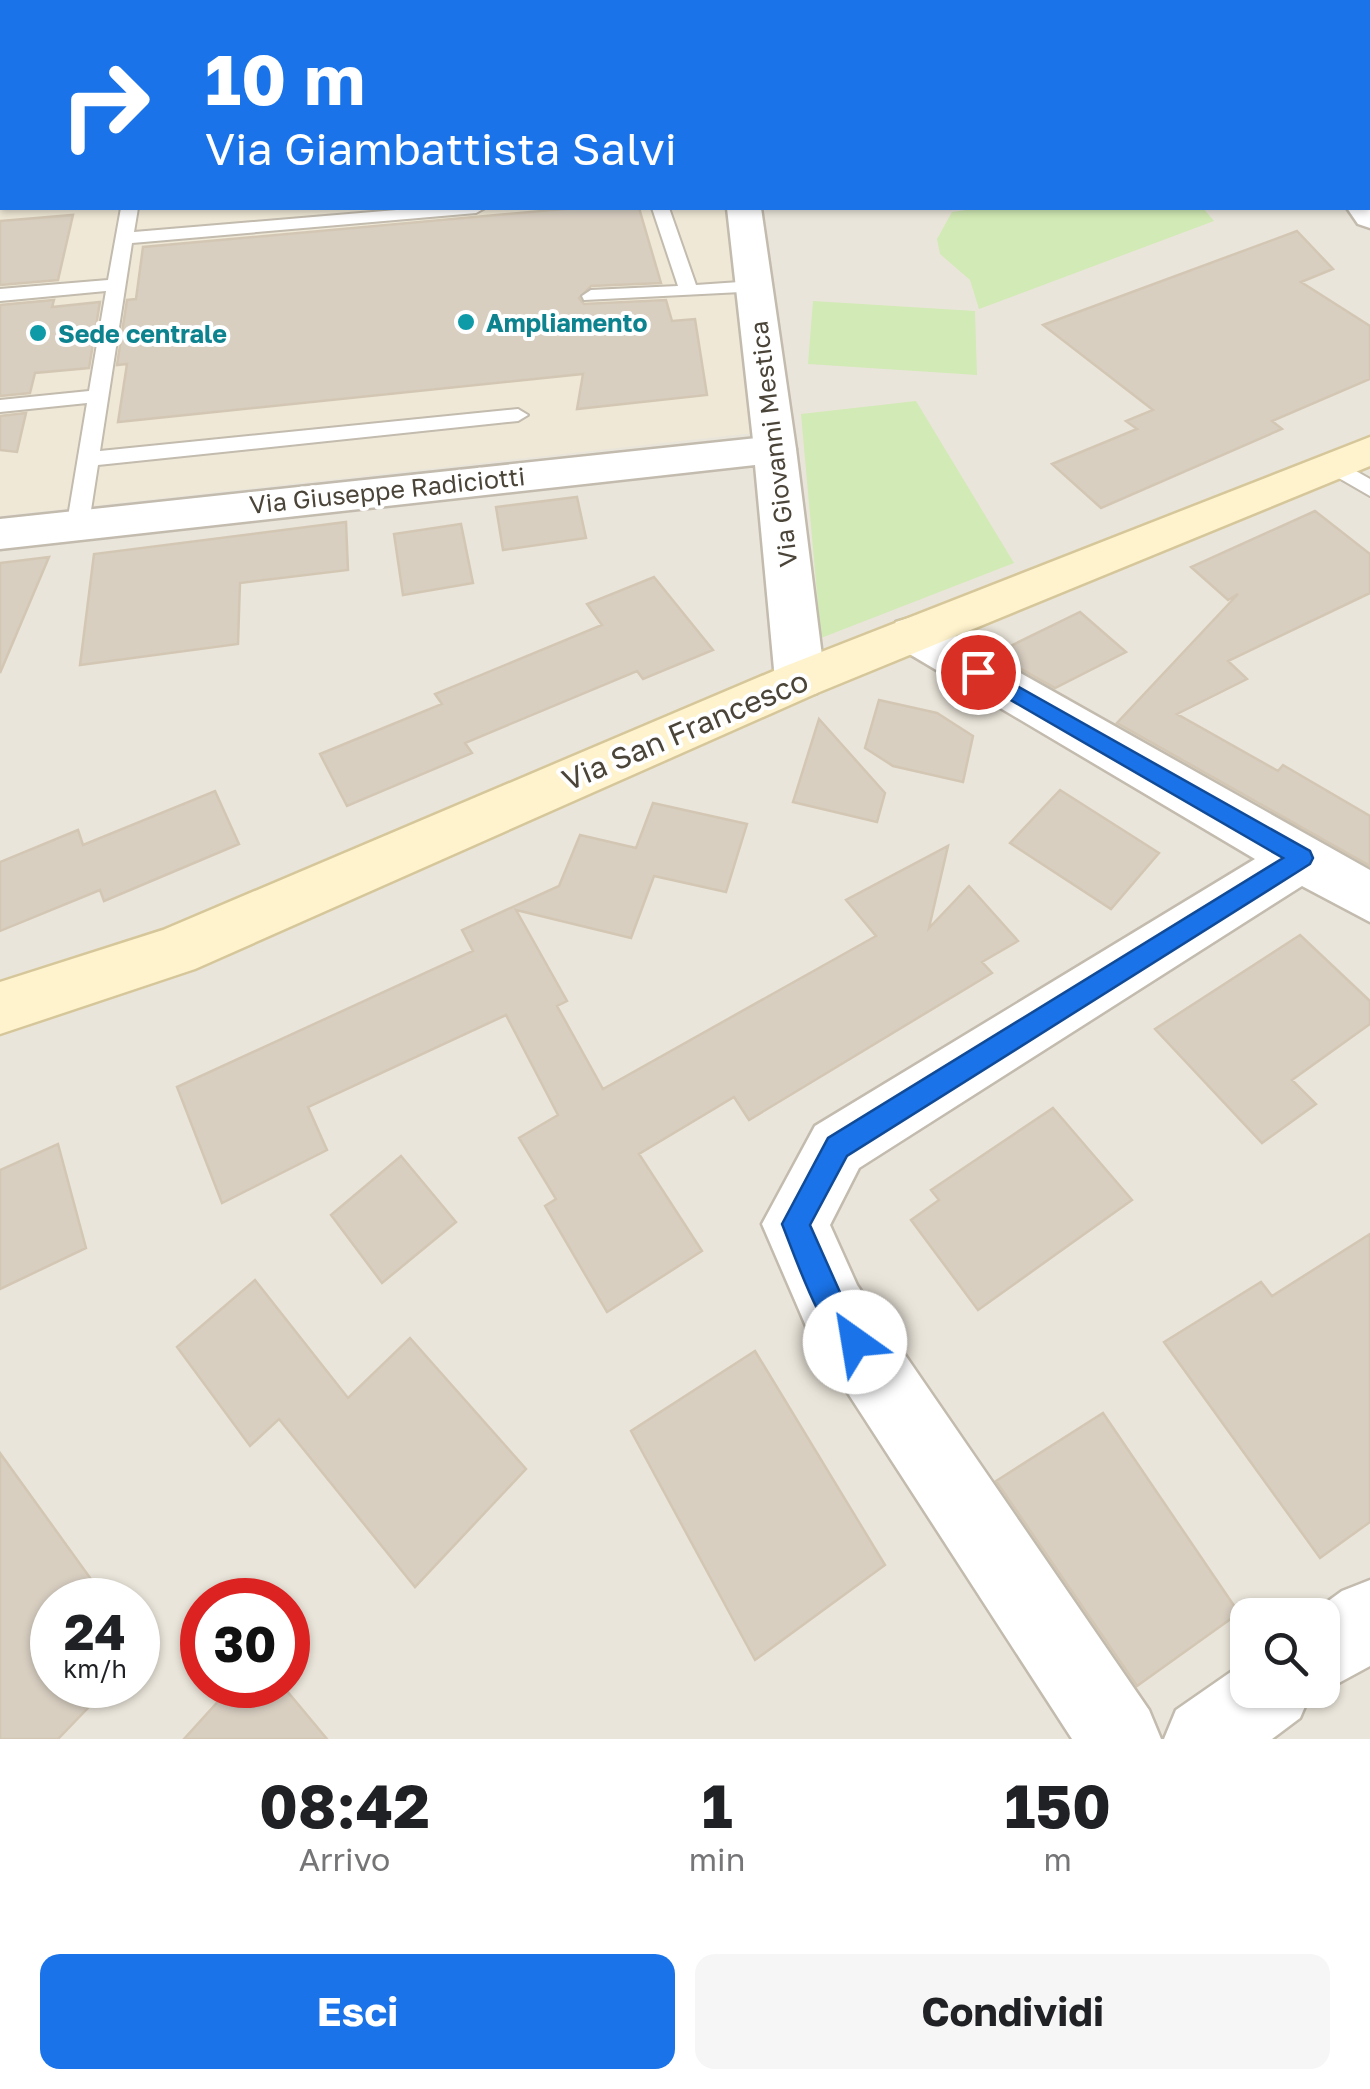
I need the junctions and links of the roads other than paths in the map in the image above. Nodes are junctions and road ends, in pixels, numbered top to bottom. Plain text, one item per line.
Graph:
1 (128, 210) edge
2 (453, 210) edge
3 (661, 210) edge
4 (744, 210) edge
5 (124, 238) junction
6 (116, 285) junction
7 (754, 286) junction
8 (689, 290) junction
9 (0, 296) edge
10 (591, 296) dead end
11 (98, 396) junction
12 (0, 406) edge
13 (518, 415) dead end
14 (775, 449) junction
15 (88, 459) junction
16 (1358, 468) edge
17 (78, 523) junction
18 (0, 534) edge
19 (913, 634) junction
20 (800, 680) junction
21 (1302, 858) junction
22 (1370, 898) edge
23 (0, 1008) edge
24 (1370, 1618) edge
25 (1340, 1640) edge
26 (1247, 1708) edge
27 (1120, 1739) edge
28 (1205, 1739) edge

1 - 5 lane
2 - 5 lane
3 - 8 lane
4 - 7 street, Via Giovanni Mestica
5 - 6 lane
6 - 9 lane
6 - 11 lane
7 - 8 lane
7 - 14 street, Via Giovanni Mestica
8 - 10 lane
11 - 12 lane
11 - 15 lane
13 - 15 lane
14 - 17 street, Via Giuseppe Radiciotti
14 - 20 street, Via Giovanni Mestica
15 - 17 lane
16 - 19 main road, Via San Francesco
17 - 18 street, Via Giuseppe Radiciotti
19 - 20 main road, Via San Francesco
19 - 21 street
20 - 23 main road, Via San Francesco
21 - 22 street
21 - 27 street
24 - 25 street
26 - 28 street

